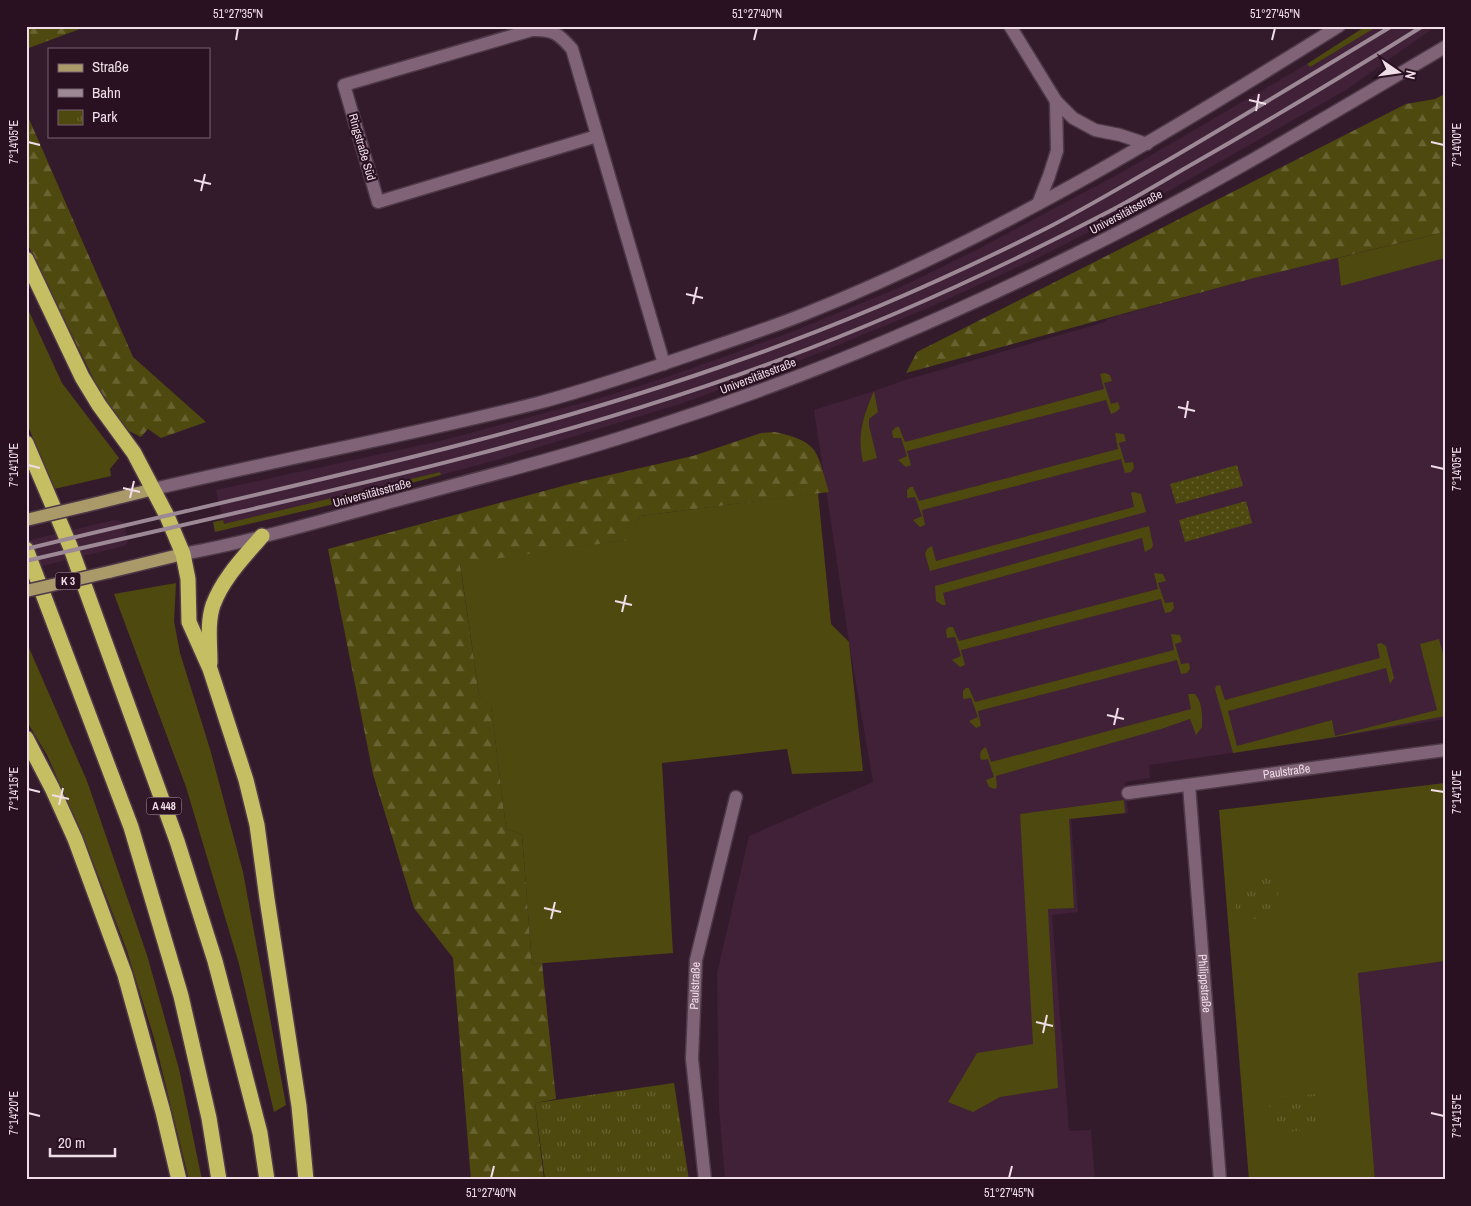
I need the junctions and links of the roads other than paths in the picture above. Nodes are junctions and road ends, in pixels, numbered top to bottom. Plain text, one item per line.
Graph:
1 (1010, 26) edge
2 (1339, 26) edge
3 (1445, 47) edge
4 (1056, 101) junction
5 (597, 136) junction
6 (1147, 144) junction
7 (1038, 204) junction
8 (26, 259) edge
9 (664, 364) junction
10 (26, 443) edge
11 (154, 489) junction
12 (26, 520) edge
13 (262, 536) junction
14 (26, 548) edge
15 (183, 554) junction
16 (26, 591) edge
17 (210, 669) junction
18 (26, 738) edge
19 (1445, 750) edge
20 (1189, 785) junction
21 (1128, 793) dead end
22 (736, 797) dead end
23 (179, 1180) edge
24 (219, 1180) edge
25 (266, 1180) edge
26 (306, 1180) edge
27 (705, 1180) edge
28 (1220, 1180) edge

1 - 4 main road
2 - 6 main road
3 - 13 main road, Universitätsstraße / K 3
4 - 6 main road
4 - 7 main road
5 - 5 main road, Ringstraße Süd
5 - 9 main road
6 - 7 main road
7 - 9 main road
8 - 11 highway
9 - 11 main road
10 - 25 highway, A 448
11 - 12 main road, bridge
11 - 15 highway
13 - 15 main road, Universitätsstraße / K 3
13 - 17 highway
14 - 24 highway, A 448
15 - 16 main road, Universitätsstraße / K 3, bridge
15 - 17 highway
17 - 26 highway
18 - 23 highway
19 - 20 main road, Paulstraße
20 - 21 main road, Paulstraße
20 - 28 main road, Philippstraße
22 - 27 main road, Paulstraße

